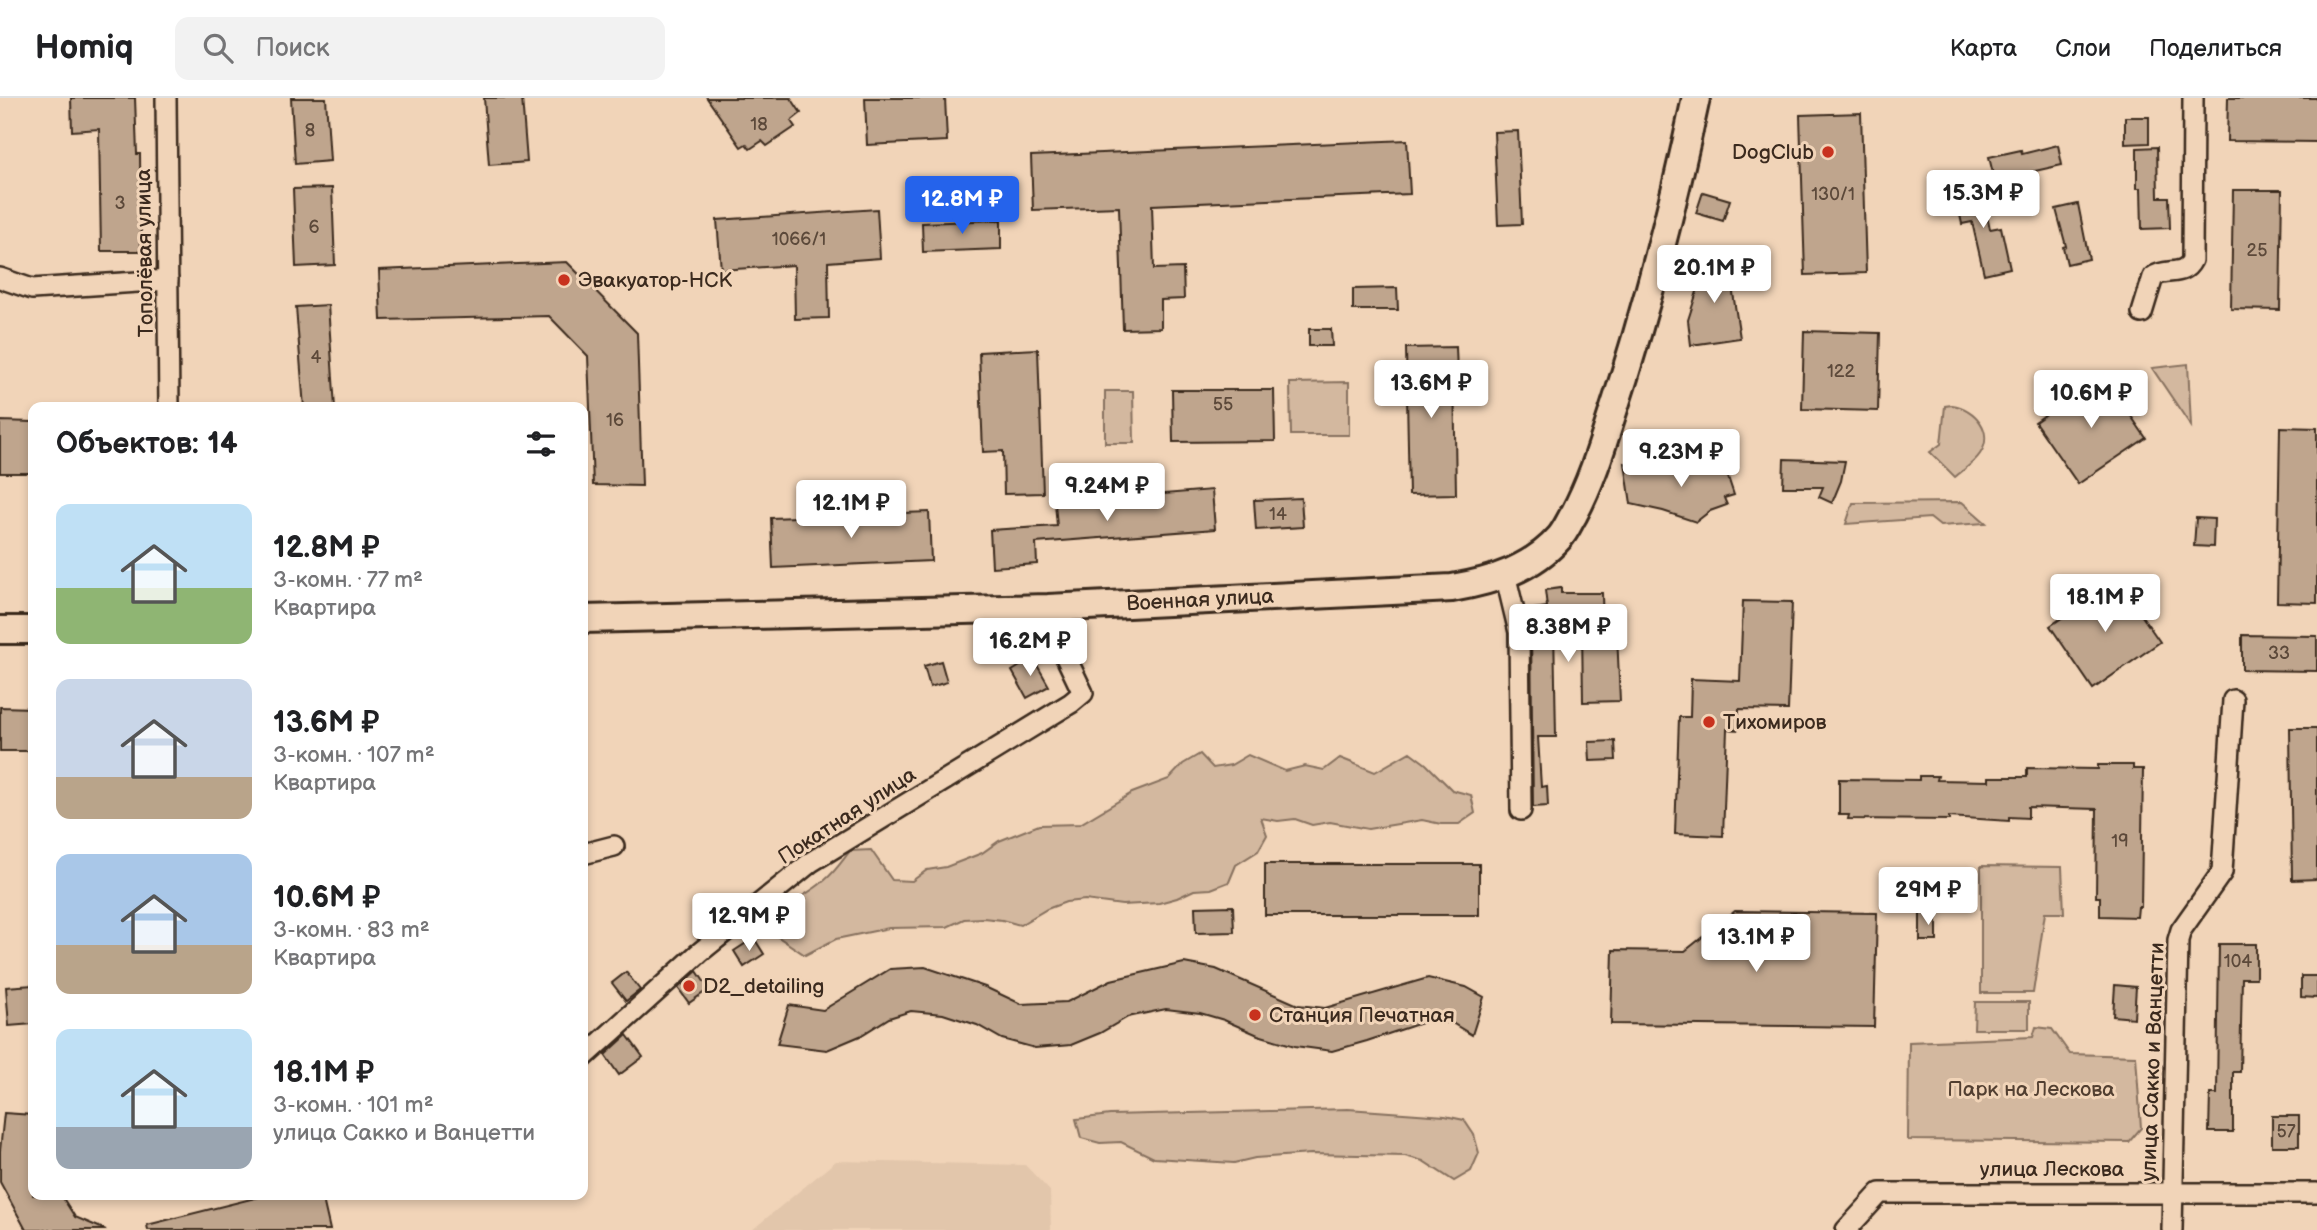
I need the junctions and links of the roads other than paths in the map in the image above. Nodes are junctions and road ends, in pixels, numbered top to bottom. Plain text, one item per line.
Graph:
1 (166, 98) edge
2 (1696, 98) edge
3 (2193, 98) edge
4 (0, 278) edge
5 (168, 279) junction
6 (2142, 313) dead end
7 (169, 402) edge
8 (1512, 571) junction
9 (1048, 608) junction
10 (588, 619) edge
11 (0, 630) edge
12 (28, 630) edge
13 (2233, 700) dead end
14 (1521, 810) dead end
15 (614, 846) dead end
16 (588, 853) edge
17 (588, 1053) edge
18 (2172, 1192) junction
19 (2317, 1193) edge
20 (1846, 1230) edge
21 (2172, 1230) edge

1 - 5 street, Тополёвая улица
2 - 8 main road, Военная улица
3 - 6 street
4 - 5 street
5 - 7 street, Тополёвая улица
8 - 9 main road, Военная улица
8 - 14 street
9 - 10 main road, Военная улица
9 - 17 street, Покатная улица
11 - 12 main road
13 - 18 street, улица Сакко и Ванцетти
15 - 16 street
18 - 19 street, улица Лескова
18 - 20 street, улица Лескова
18 - 21 street, улица Сакко и Ванцетти

